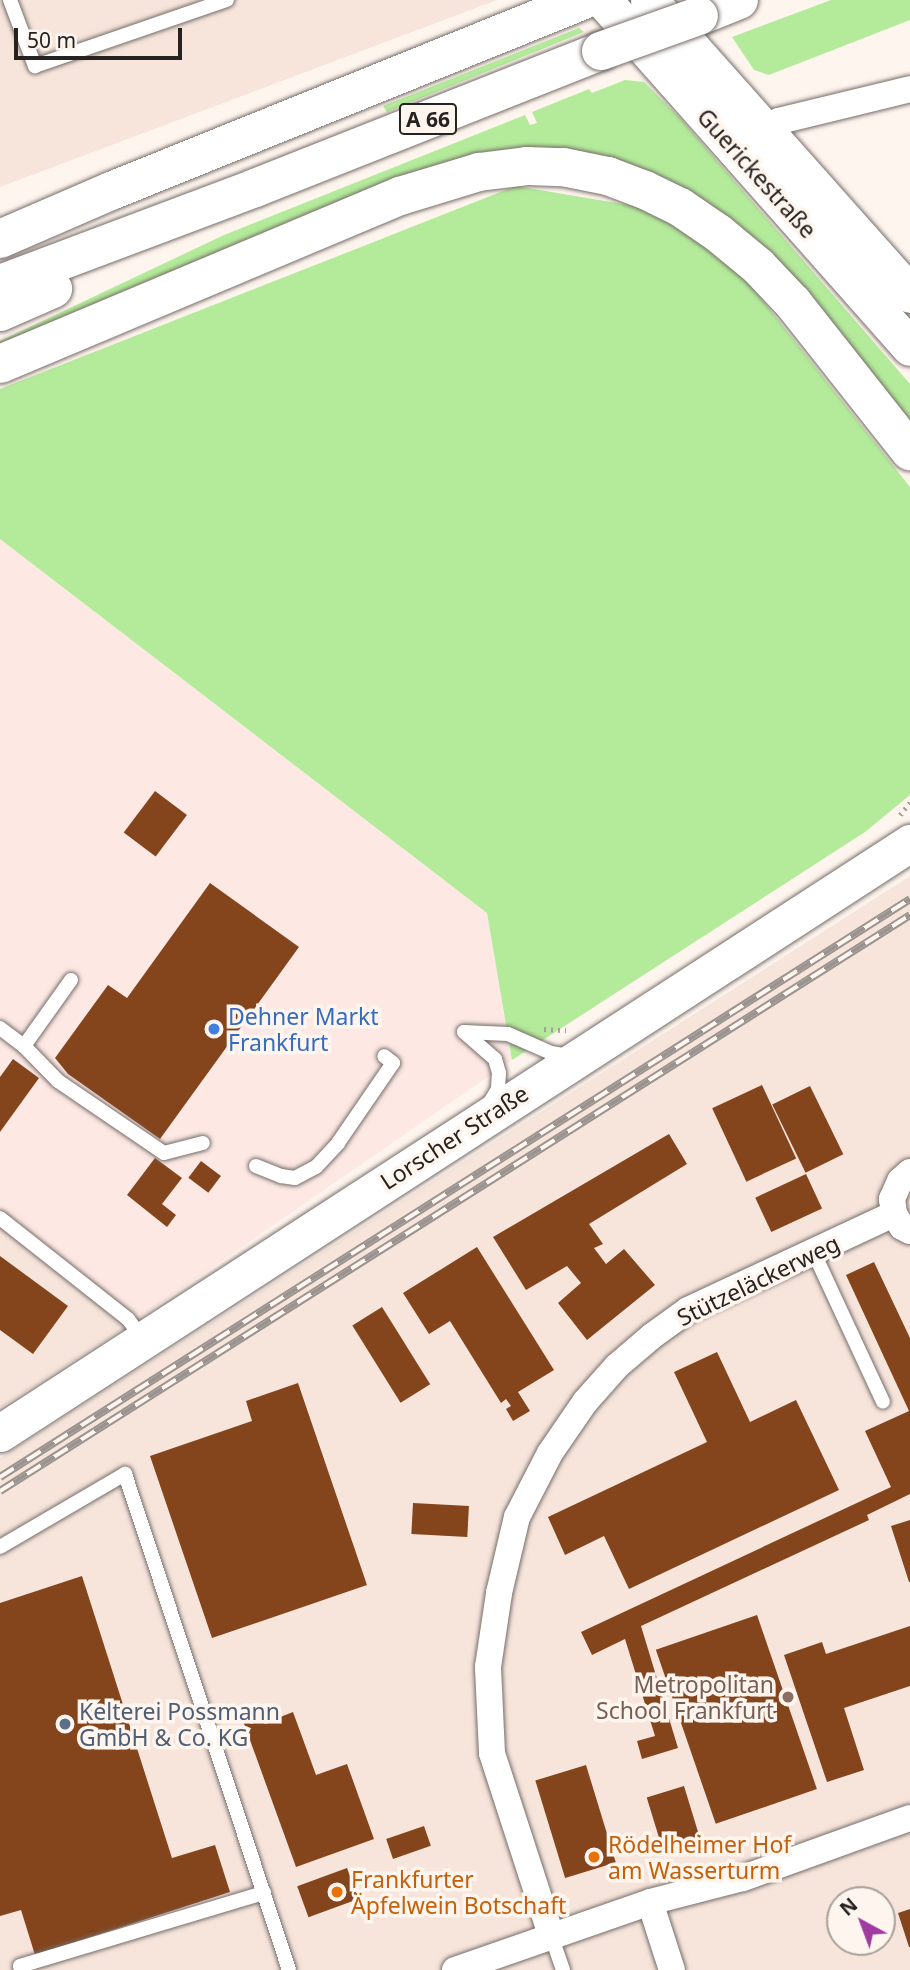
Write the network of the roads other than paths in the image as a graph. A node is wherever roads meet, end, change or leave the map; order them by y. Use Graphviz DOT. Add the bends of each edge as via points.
graph roads {
  1 [pos="10,0"];
  2 [pos="227,0"];
  3 [pos="603,0"];
  4 [pos="649,0"];
  5 [pos="739,0"];
  6 [pos="573,4"];
  7 [pos="910,89"];
  8 [pos="762,130"];
  9 [pos="255,188"];
  10 [pos="111,191"];
  11 [pos="0,220"];
  12 [pos="0,239"];
  13 [pos="0,284"];
  14 [pos="910,294"];
  15 [pos="0,312"];
  16 [pos="910,347"];
  17 [pos="0,364"];
  18 [pos="910,451"];
  19 [pos="910,843"];
  20 [pos="71,980"];
  21 [pos="0,1028"];
  22 [pos="24,1046"];
  23 [pos="384,1056"];
  24 [pos="577,1057"];
  25 [pos="477,1122"];
  26 [pos="203,1143"];
  27 [pos="256,1166"];
  28 [pos="910,1172"];
  29 [pos="0,1218"];
  30 [pos="902,1222"];
  31 [pos="813,1251"];
  32 [pos="142,1338"];
  33 [pos="883,1402"];
  34 [pos="0,1433"];
  35 [pos="0,1547"];
  36 [pos="910,1818"];
  37 [pos="264,1894"];
  38 [pos="650,1902"];
  39 [pos="552,1938"];
  40 [pos="21,1970"];
  41 [pos="289,1970"];
  42 [pos="455,1970"];
  43 [pos="563,1970"];
  44 [pos="672,1970"];
  1 -- 2 [label="lane" via="35,66"];
  3 -- 16 [label="main road, Guerickestraße"];
  4 -- 8 [label="main road, Guerickestraße"];
  5 -- 9 [label="highway, A 66, bridge"];
  6 -- 10 [label="highway, A 66"];
  7 -- 8 [label="street, Guerickestraße" via="779,121"];
  8 -- 14 [label="main road, Guerickestraße"];
  9 -- 13 [label="highway, A 66"];
  9 -- 15 [label="highway" via="152,243"];
  10 -- 11 [label="highway"];
  10 -- 12 [label="highway, A 66"];
  17 -- 18 [label="highway" via="400,196 479,172 563,167 645,190 718,233 793,303"];
  19 -- 24 [label="main road, Lorscher Straße"];
  20 -- 22 [label="lane"];
  21 -- 22 [label="lane"];
  22 -- 26 [label="lane" via="58,1081 164,1153"];
  23 -- 27 [label="lane" via="393,1063 316,1167 295,1178"];
  24 -- 25 [label="main road, Lorscher Straße"];
  24 -- 25 [label="lane" via="551,1053 508,1034 464,1032 495,1059 499,1073 498,1089"];
  25 -- 32 [label="main road, Lorscher Straße"];
  28 -- 30 [label="street, Stützeläckerweg" via="892,1199"];
  29 -- 32 [label="lane" via="128,1320"];
  30 -- 31 [label="street, Stützeläckerweg"];
  31 -- 33 [label="lane"];
  31 -- 39 [label="street, Stützeläckerweg" via="688,1310 617,1366 550,1453 517,1517 488,1667 492,1753"];
  32 -- 34 [label="main road, Lorscher Straße"];
  35 -- 37 [label="lane" via="125,1474"];
  36 -- 38 [label="street" via="743,1878"];
  37 -- 40 [label="lane" via="20,1966"];
  37 -- 41 [label="lane"];
  38 -- 39 [label="street"];
  38 -- 44 [label="street"];
  39 -- 42 [label="street"];
  39 -- 43 [label="lane"];
}
